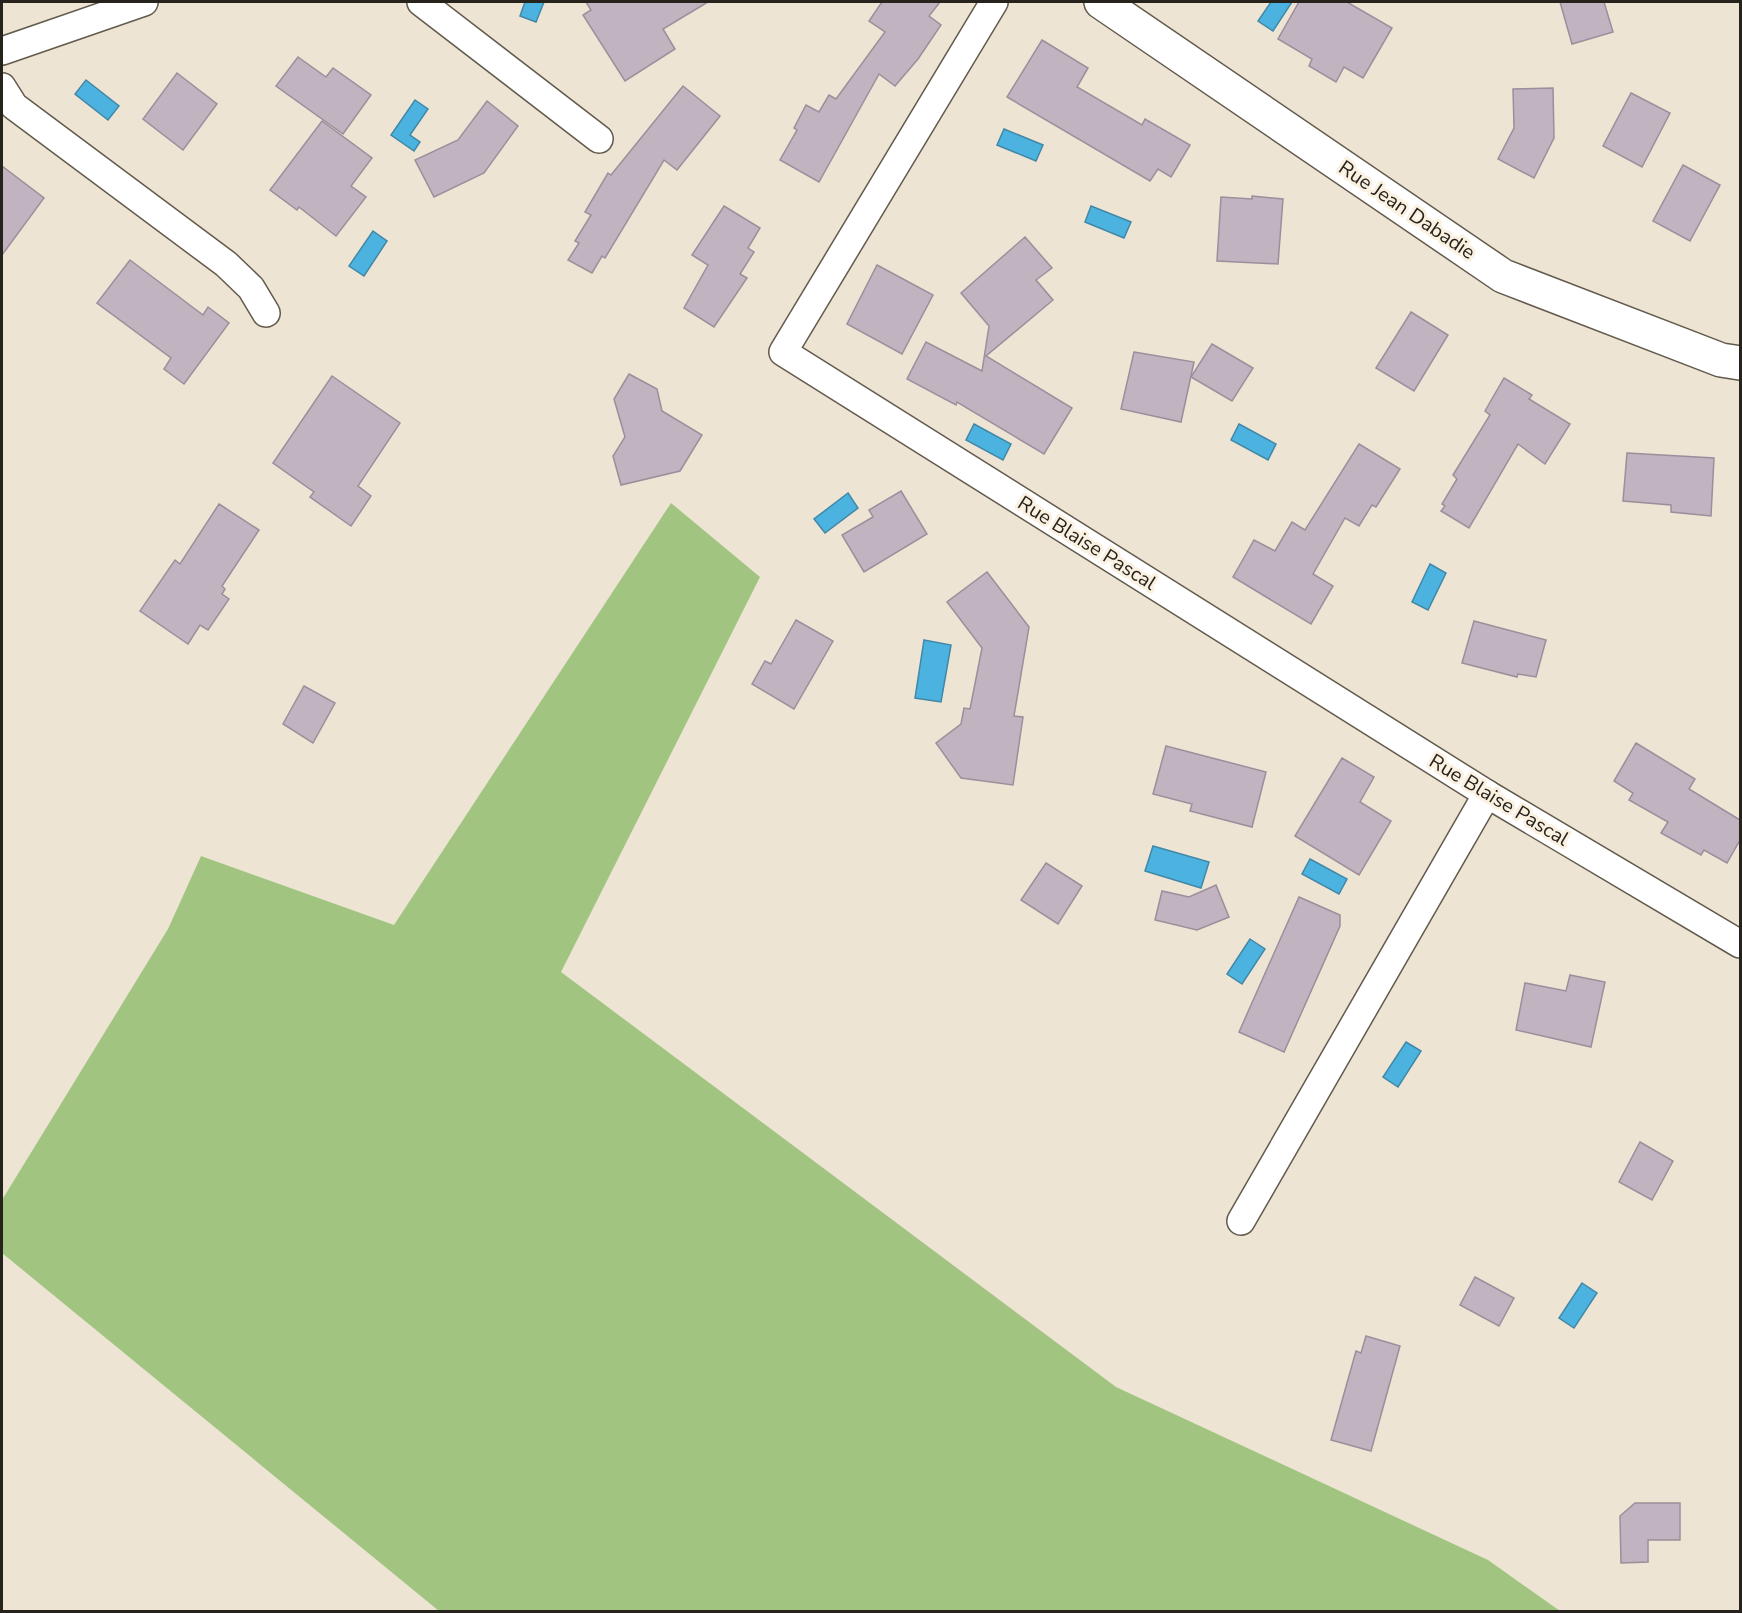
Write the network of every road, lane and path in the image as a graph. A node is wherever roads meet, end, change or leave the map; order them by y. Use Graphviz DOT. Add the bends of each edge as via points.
graph roads {
  1 [pos="144,2"];
  2 [pos="421,2"];
  3 [pos="994,2"];
  4 [pos="1101,2"];
  5 [pos="2,51"];
  6 [pos="2,87"];
  7 [pos="599,139"];
  8 [pos="266,313"];
  9 [pos="1740,363"];
  10 [pos="1487,794"];
  11 [pos="1740,944"];
  12 [pos="1241,1221"];
  1 -- 5 [label="street"];
  2 -- 7 [label="street"];
  3 -- 10 [label="street, Rue Blaise Pascal" via="783,352"];
  4 -- 9 [label="street, Rue Jean Dabadie" via="1503,276 1721,360"];
  6 -- 8 [label="street" via="14,106 226,264 252,288"];
  10 -- 11 [label="street, Rue Blaise Pascal"];
  10 -- 12 [label="street"];
}
